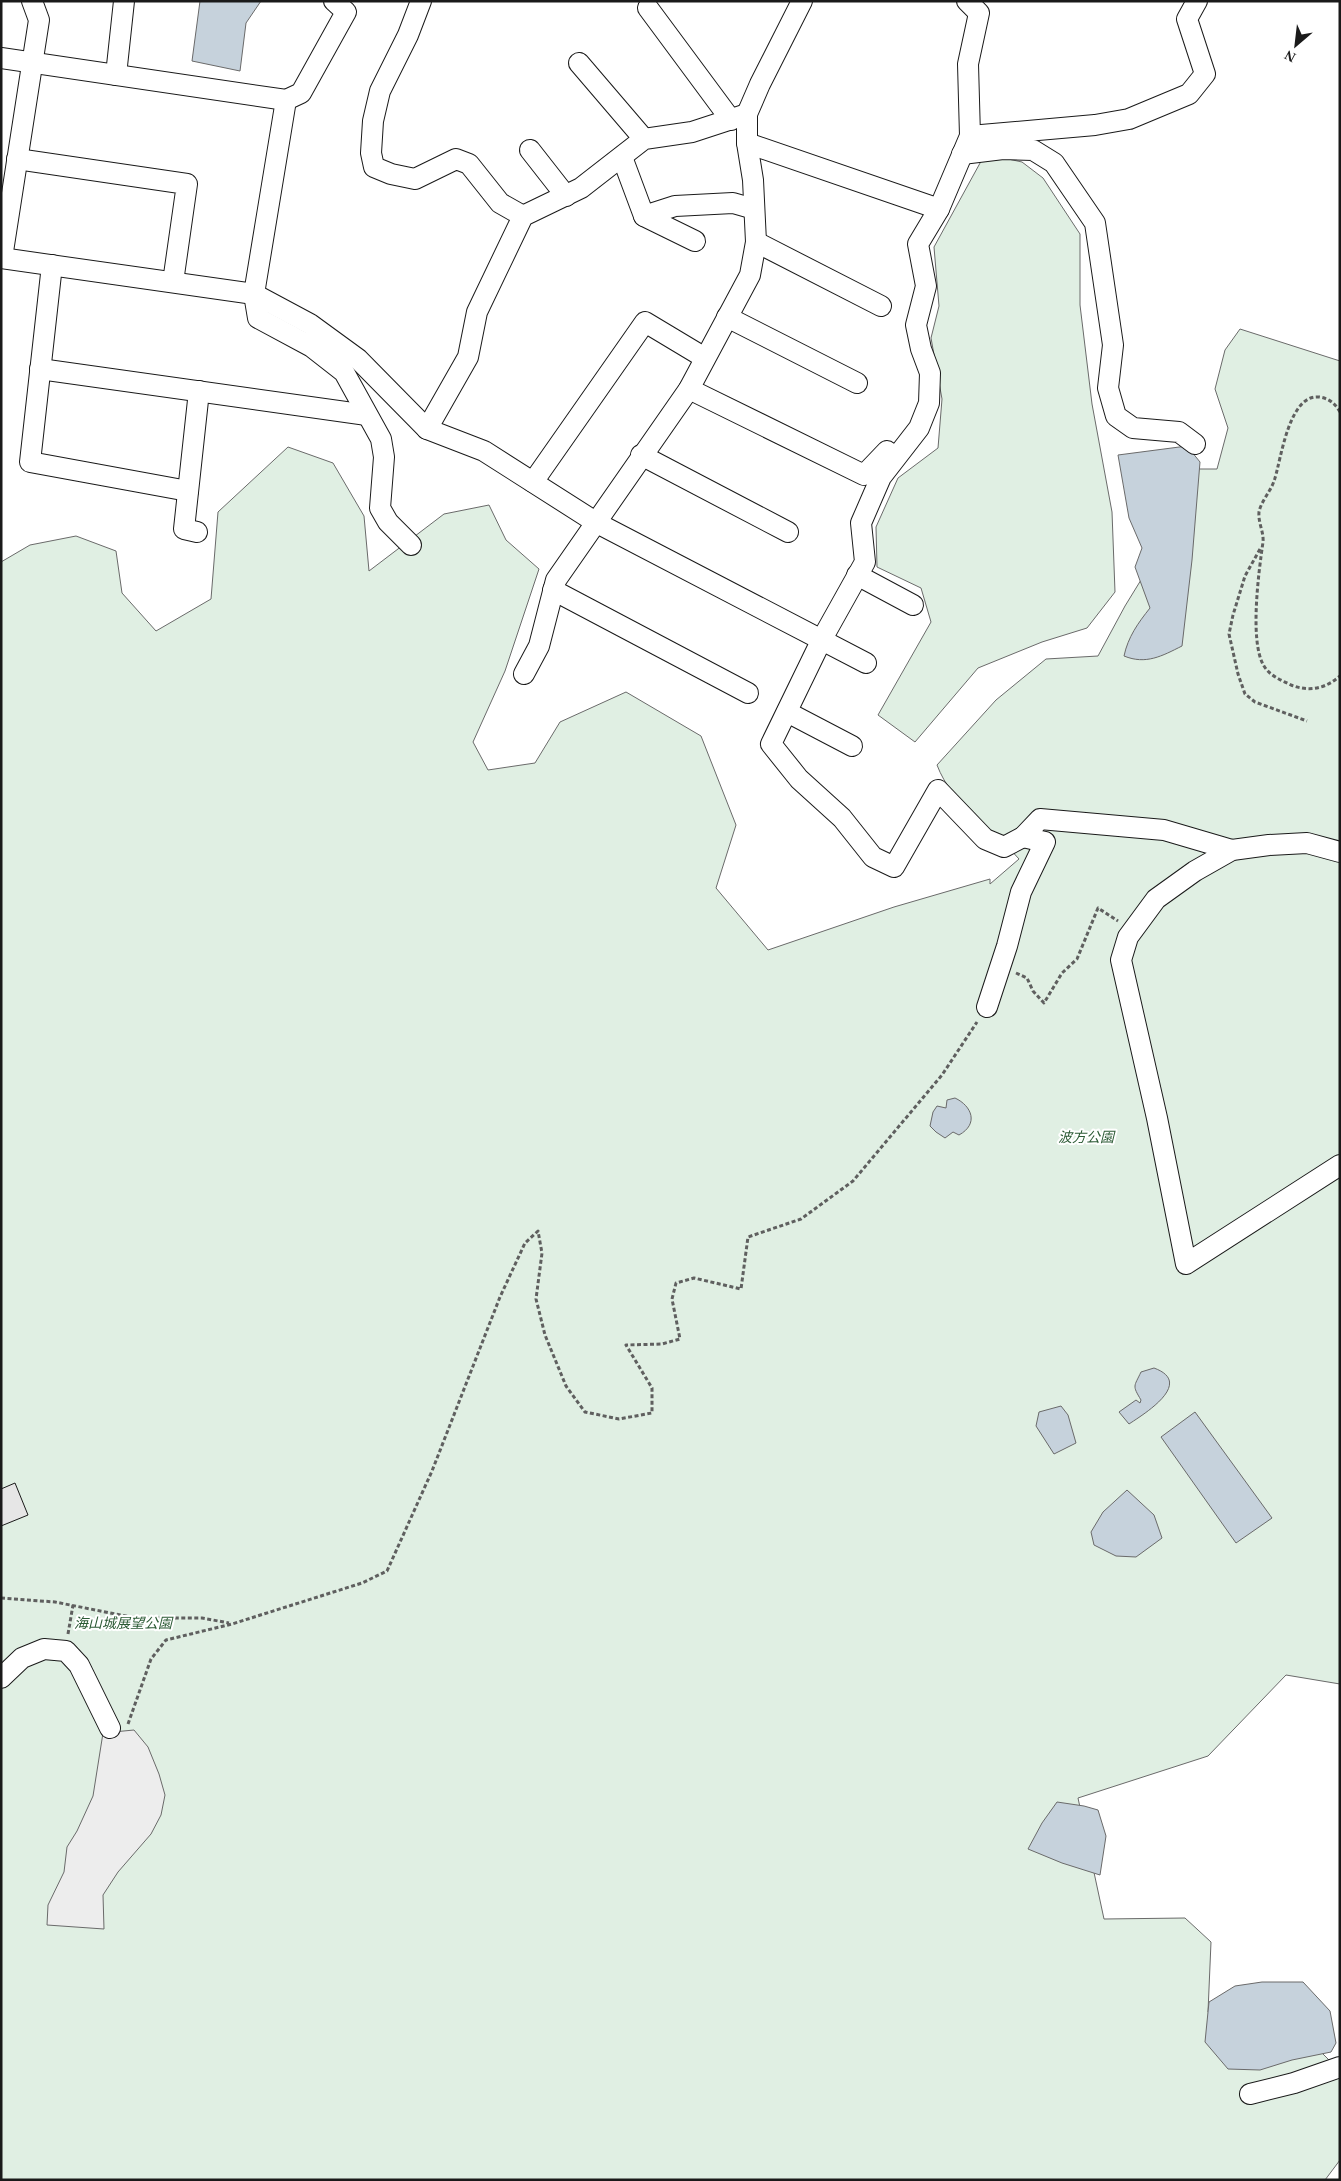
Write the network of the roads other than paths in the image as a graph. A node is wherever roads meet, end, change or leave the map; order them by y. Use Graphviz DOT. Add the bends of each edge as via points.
graph roads {
  1 [pos="32,1"];
  2 [pos="124,1"];
  3 [pos="334,1"];
  4 [pos="420,1"];
  5 [pos="802,1"];
  6 [pos="967,1"];
  7 [pos="1197,1"];
  8 [pos="648,8"];
  9 [pos="1,58"];
  10 [pos="33,63"];
  11 [pos="579,63"];
  12 [pos="116,75"];
  13 [pos="286,100"];
  14 [pos="739,117"];
  15 [pos="644,139"];
  16 [pos="747,143"];
  17 [pos="966,145"];
  18 [pos="530,150"];
  19 [pos="622,157"];
  20 [pos="17,160"];
  21 [pos="566,196"];
  22 [pos="754,209"];
  23 [pos="939,209"];
  24 [pos="522,216"];
  25 [pos="644,216"];
  26 [pos="695,241"];
  27 [pos="756,242"];
  28 [pos="2,258"];
  29 [pos="52,265"];
  30 [pos="173,282"];
  31 [pos="254,294"];
  32 [pos="882,306"];
  33 [pos="727,317"];
  34 [pos="706,358"];
  35 [pos="40,369"];
  36 [pos="857,383"];
  37 [pos="689,389"];
  38 [pos="199,391"];
  39 [pos="367,415"];
  40 [pos="427,429"];
  41 [pos="1195,444"];
  42 [pos="901,452"];
  43 [pos="641,455"];
  44 [pos="533,482"];
  45 [pos="188,492"];
  46 [pos="597,523"];
  47 [pos="196,532"];
  48 [pos="788,532"];
  49 [pos="411,545"];
  50 [pos="858,575"];
  51 [pos="553,590"];
  52 [pos="913,605"];
  53 [pos="822,639"];
  54 [pos="866,662"];
  55 [pos="524,674"];
  56 [pos="748,693"];
  57 [pos="787,712"];
  58 [pos="852,746"];
  59 [pos="1023,837"];
  60 [pos="1232,850"];
  61 [pos="1340,852"];
  62 [pos="987,1007"];
  63 [pos="1340,1165"];
  64 [pos="1,1678"];
  65 [pos="110,1728"];
  66 [pos="1340,2067"];
  67 [pos="1250,2094"];
  1 -- 10 [label="street" via="39,20"];
  2 -- 12 [label="street"];
  3 -- 13 [label="street" via="346,12 301,93"];
  4 -- 24 [label="street" via="408,35 380,91 371,145 374,167 415,179 456,159 469,164 500,203"];
  5 -- 14 [label="street" via="760,84"];
  6 -- 17 [label="street" via="979,13 968,64"];
  7 -- 17 [label="street" via="1187,19 1205,74 1189,94 1128,119"];
  8 -- 14 [label="street"];
  9 -- 10 [label="street"];
  10 -- 12 [label="street"];
  10 -- 20 [label="street"];
  11 -- 15 [label="street"];
  12 -- 13 [label="street"];
  13 -- 31 [label="street"];
  14 -- 15 [label="street" via="692,132"];
  14 -- 16 [label="street"];
  15 -- 19 [label="street"];
  16 -- 22 [label="street"];
  16 -- 23 [label="street"];
  17 -- 23 [label="street"];
  17 -- 41 [label="street" via="1033,150 1054,162 1095,223 1113,345 1108,388 1116,416 1133,428 1179,432"];
  18 -- 21 [label="street"];
  19 -- 21 [label="street"];
  19 -- 25 [label="street"];
  20 -- 28 [label="street"];
  20 -- 30 [label="street" via="187,184"];
  21 -- 24 [label="street"];
  22 -- 25 [label="street" via="733,203 675,206"];
  22 -- 27 [label="street"];
  23 -- 42 [label="street" via="918,244 926,286 916,325 930,373 929,403 919,428"];
  24 -- 40 [label="street" via="477,312 468,357"];
  25 -- 26 [label="street"];
  27 -- 32 [label="street"];
  27 -- 33 [label="street" via="750,275"];
  28 -- 29 [label="street"];
  29 -- 30 [label="street"];
  29 -- 35 [label="street"];
  30 -- 31 [label="street"];
  31 -- 39 [label="street" via="258,318 312,347 344,372"];
  31 -- 40 [label="street" via="310,324 358,359"];
  33 -- 34 [label="street"];
  33 -- 36 [label="street"];
  34 -- 37 [label="street"];
  34 -- 44 [label="street" via="645,322"];
  35 -- 38 [label="street"];
  35 -- 45 [label="street" via="30,462"];
  37 -- 42 [label="street" via="864,475 889,449"];
  37 -- 43 [label="street"];
  38 -- 39 [label="street"];
  38 -- 45 [label="street"];
  39 -- 49 [label="street" via="381,439 384,457 380,508 388,522"];
  40 -- 44 [label="street" via="484,451"];
  42 -- 50 [label="street" via="881,477 861,523 865,562"];
  43 -- 46 [label="street"];
  43 -- 48 [label="street"];
  44 -- 46 [label="street"];
  45 -- 47 [label="street" via="184,529"];
  46 -- 51 [label="street" via="556,580"];
  46 -- 53 [label="street"];
  50 -- 52 [label="street"];
  50 -- 53 [label="street"];
  51 -- 55 [label="street" via="539,646"];
  51 -- 56 [label="street"];
  53 -- 54 [label="street"];
  53 -- 57 [label="street"];
  57 -- 58 [label="street"];
  57 -- 59 [label="street" via="771,744 800,779 842,818 873,857 894,868 938,790 985,839 1004,847"];
  59 -- 60 [label="street" via="1040,819 1164,830"];
  59 -- 62 [label="street" via="1045,842 1020,892"];
  60 -- 61 [label="street" via="1269,844 1307,843"];
  60 -- 63 [label="street" via="1156,899 1128,937 1121,960 1186,1264"];
  64 -- 65 [label="street" via="22,1658 44,1649 66,1652 79,1665"];
  66 -- 67 [label="street"];
}
